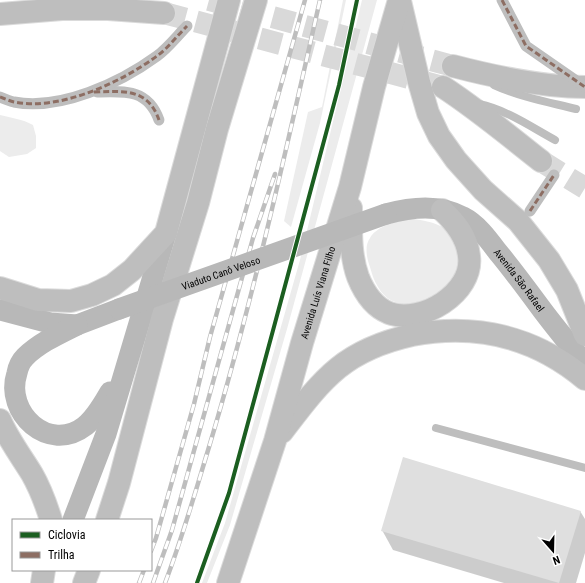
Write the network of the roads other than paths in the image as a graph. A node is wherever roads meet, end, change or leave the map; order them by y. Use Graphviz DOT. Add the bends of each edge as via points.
graph roads {
  1 [pos="229,0"];
  2 [pos="256,0"];
  3 [pos="400,0"];
  4 [pos="502,0"];
  5 [pos="164,13"];
  6 [pos="0,14"];
  7 [pos="187,26"];
  8 [pos="453,66"];
  9 [pos="480,73"];
  10 [pos="443,87"];
  11 [pos="585,87"];
  12 [pos="90,93"];
  13 [pos="0,97"];
  14 [pos="466,102"];
  15 [pos="576,109"];
  16 [pos="159,120"];
  17 [pos="556,140"];
  18 [pos="548,168"];
  19 [pos="350,187"];
  20 [pos="442,210"];
  21 [pos="530,210"];
  22 [pos="166,233"];
  23 [pos="0,288"];
  24 [pos="0,310"];
  25 [pos="76,325"];
  26 [pos="585,335"];
  27 [pos="126,364"];
  28 [pos="585,364"];
  29 [pos="585,379"];
  30 [pos="0,420"];
  31 [pos="436,428"];
  32 [pos="275,441"];
  33 [pos="585,468"];
  34 [pos="51,519"];
  35 [pos="72,519"];
  36 [pos="107,519"];
  37 [pos="44,571"];
  38 [pos="49,571"];
  39 [pos="90,571"];
  40 [pos="43,583"];
  41 [pos="84,583"];
  42 [pos="228,583"];
  1 -- 22 [label="main road"];
  2 -- 36 [label="main road" via="162,320"];
  3 -- 19 [label="main road, Avenida Luís Viana Filho" via="374,87"];
  3 -- 26 [label="main road" via="419,82 436,130 456,160 483,190 518,221 549,260 567,290"];
  4 -- 11 [label="street, bridge" via="526,46"];
  5 -- 6 [label="main road" via="62,9"];
  7 -- 12 [label="street" via="158,56"];
  8 -- 9 [label="main road"];
  9 -- 11 [label="main road" via="535,83"];
  9 -- 15 [label="lane" via="493,84 508,91"];
  10 -- 14 [label="main road"];
  12 -- 13 [label="street" via="45,104 14,102"];
  12 -- 16 [label="street" via="136,93 155,109"];
  14 -- 17 [label="lane" via="498,109"];
  14 -- 18 [label="main road"];
  18 -- 21 [label="street"];
  19 -- 20 [label="main road" via="352,251 358,277 364,290 380,308 396,315 423,313 440,305 455,292 466,276 470,258 466,242 458,226"];
  19 -- 32 [label="main road, Avenida Luís Viana Filho"];
  20 -- 25 [label="main road, Viaduto Canô Veloso, bridge" via="416,208 386,214"];
  20 -- 28 [label="main road, Avenida São Rafael" via="465,218 476,226"];
  22 -- 23 [label="main road" via="132,270 113,285 92,295 71,301 38,300"];
  22 -- 27 [label="main road"];
  24 -- 25 [label="main road, Viaduto Canô Veloso" via="50,323"];
  25 -- 27 [label="main road" via="37,347 24,358 18,368 14,381 17,406 33,426 46,433 62,435 84,426 96,416"];
  27 -- 35 [label="main road" via="106,434"];
  29 -- 32 [label="main road" via="552,355 529,344 502,336 456,330 404,337 380,344 338,368 319,386"];
  30 -- 34 [label="main road" via="43,497"];
  31 -- 33 [label="lane"];
  32 -- 42 [label="main road, Avenida Luís Viana Filho"];
  37 -- 40 [label="main road"];
  38 -- 40 [label="main road"];
  39 -- 41 [label="main road"];
}
